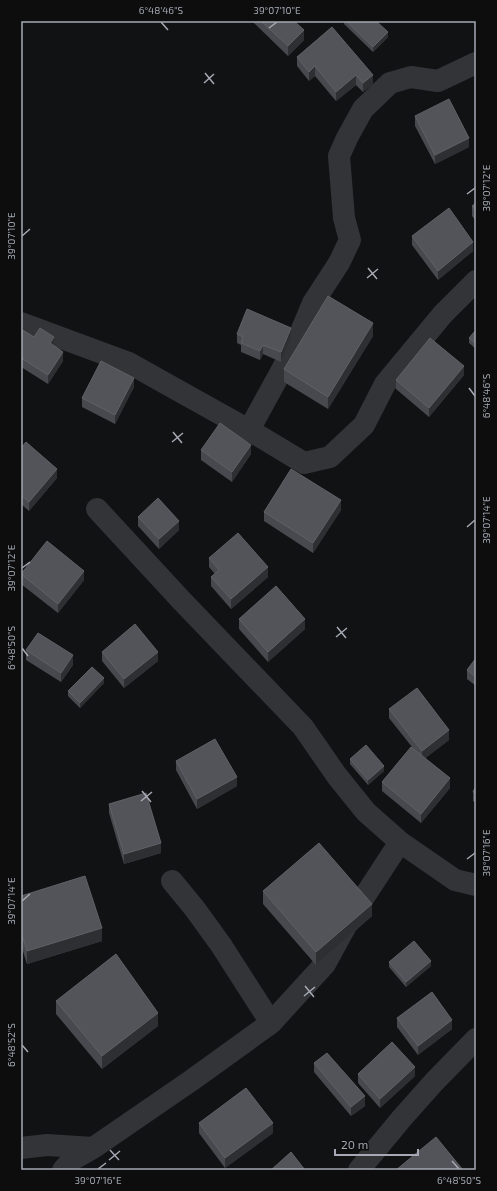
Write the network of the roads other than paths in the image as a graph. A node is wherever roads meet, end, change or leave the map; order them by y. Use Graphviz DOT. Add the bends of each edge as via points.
graph roads {
  1 [pos="476,63"];
  2 [pos="476,281"];
  3 [pos="21,323"];
  4 [pos="249,430"];
  5 [pos="97,510"];
  6 [pos="400,842"];
  7 [pos="172,881"];
  8 [pos="476,886"];
  9 [pos="271,1023"];
  10 [pos="476,1039"];
  11 [pos="21,1148"];
  12 [pos="93,1148"];
  13 [pos="63,1170"];
  14 [pos="359,1170"];
  1 -- 4 [label="street" via="438,81 411,77 390,83 363,109 339,156 344,218 350,240 339,263 313,303 295,346"];
  2 -- 4 [label="street" via="443,314 385,384 364,425 330,457 304,463"];
  3 -- 4 [label="street" via="129,363"];
  5 -- 6 [label="street" via="303,727 366,812"];
  6 -- 8 [label="street" via="455,880"];
  6 -- 9 [label="street" via="349,920 325,964"];
  7 -- 9 [label="street" via="221,945"];
  9 -- 12 [label="street"];
  10 -- 14 [label="street" via="434,1082"];
  11 -- 12 [label="street"];
  12 -- 13 [label="street" via="72,1160"];
}
